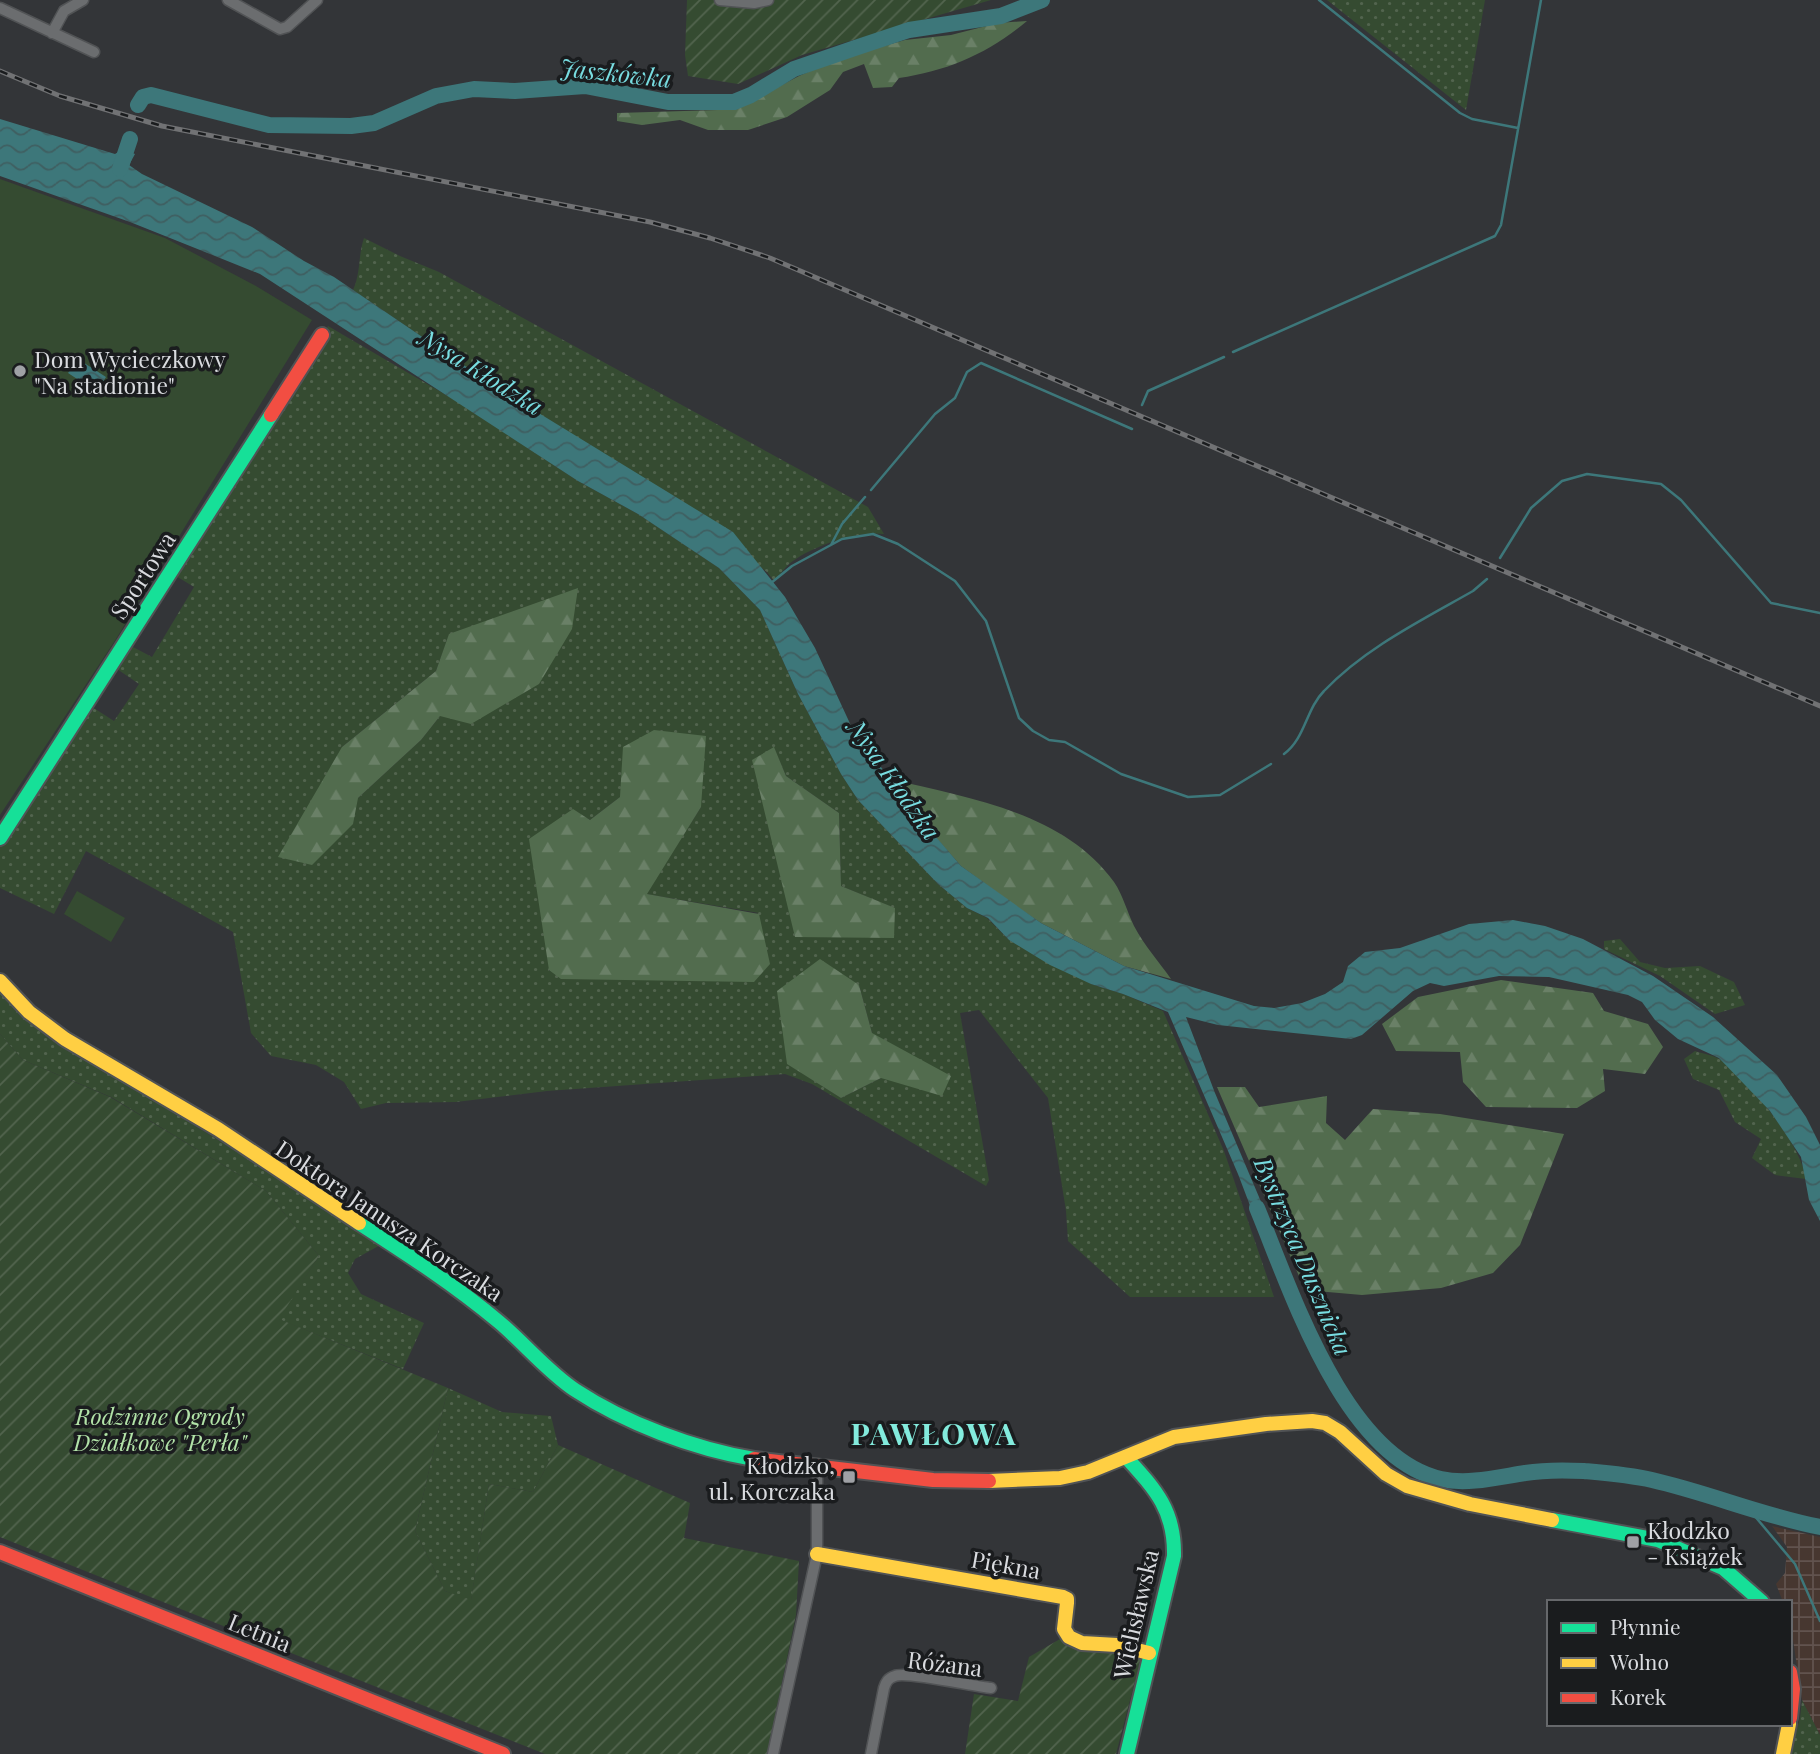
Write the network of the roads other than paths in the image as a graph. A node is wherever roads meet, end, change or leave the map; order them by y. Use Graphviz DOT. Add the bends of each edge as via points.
graph roads {
  1 [pos="83,0"];
  2 [pos="228,0"];
  3 [pos="317,0"];
  4 [pos="720,0"];
  5 [pos="768,0"];
  6 [pos="0,8"];
  7 [pos="52,33"];
  8 [pos="94,52"];
  9 [pos="322,335"];
  10 [pos="0,838"];
  11 [pos="0,981"];
  12 [pos="1126,1457"];
  13 [pos="817,1467"];
  14 [pos="0,1552"];
  15 [pos="817,1554"];
  16 [pos="1760,1600"];
  17 [pos="1149,1653"];
  18 [pos="991,1688"];
  19 [pos="1789,1726"];
  20 [pos="503,1754"];
  21 [pos="773,1754"];
  22 [pos="871,1754"];
  23 [pos="1127,1754"];
  24 [pos="1783,1754"];
  1 -- 7 [label="street" via="64,11"];
  2 -- 3 [label="street" via="280,29"];
  4 -- 5 [label="street"];
  6 -- 7 [label="street"];
  7 -- 8 [label="street"];
  9 -- 10 [label="street, Sportowa"];
  11 -- 13 [label="street, Doktora Janusza Korczaka" via="29,1012 65,1039 218,1129 436,1274 499,1322 573,1389 637,1424 705,1448"];
  12 -- 13 [label="street, Doktora Janusza Korczaka" via="1088,1472 1024,1481 933,1480"];
  12 -- 16 [label="street, Doktora Janusza Korczaka" via="1174,1437 1299,1420 1325,1423 1407,1486 1470,1504 1658,1540 1723,1568"];
  12 -- 17 [label="street, Wielisławska" via="1166,1505 1174,1522 1174,1556"];
  13 -- 15 [label="street"];
  14 -- 20 [label="street, Letnia"];
  15 -- 17 [label="street, Piękna" via="1063,1597 1068,1604 1066,1633 1091,1644"];
  15 -- 21 [label="street"];
  17 -- 23 [label="street, Wielisławska"];
  18 -- 22 [label="street, Różana" via="896,1675 884,1688"];
  19 -- 24 [label="street"];
}
